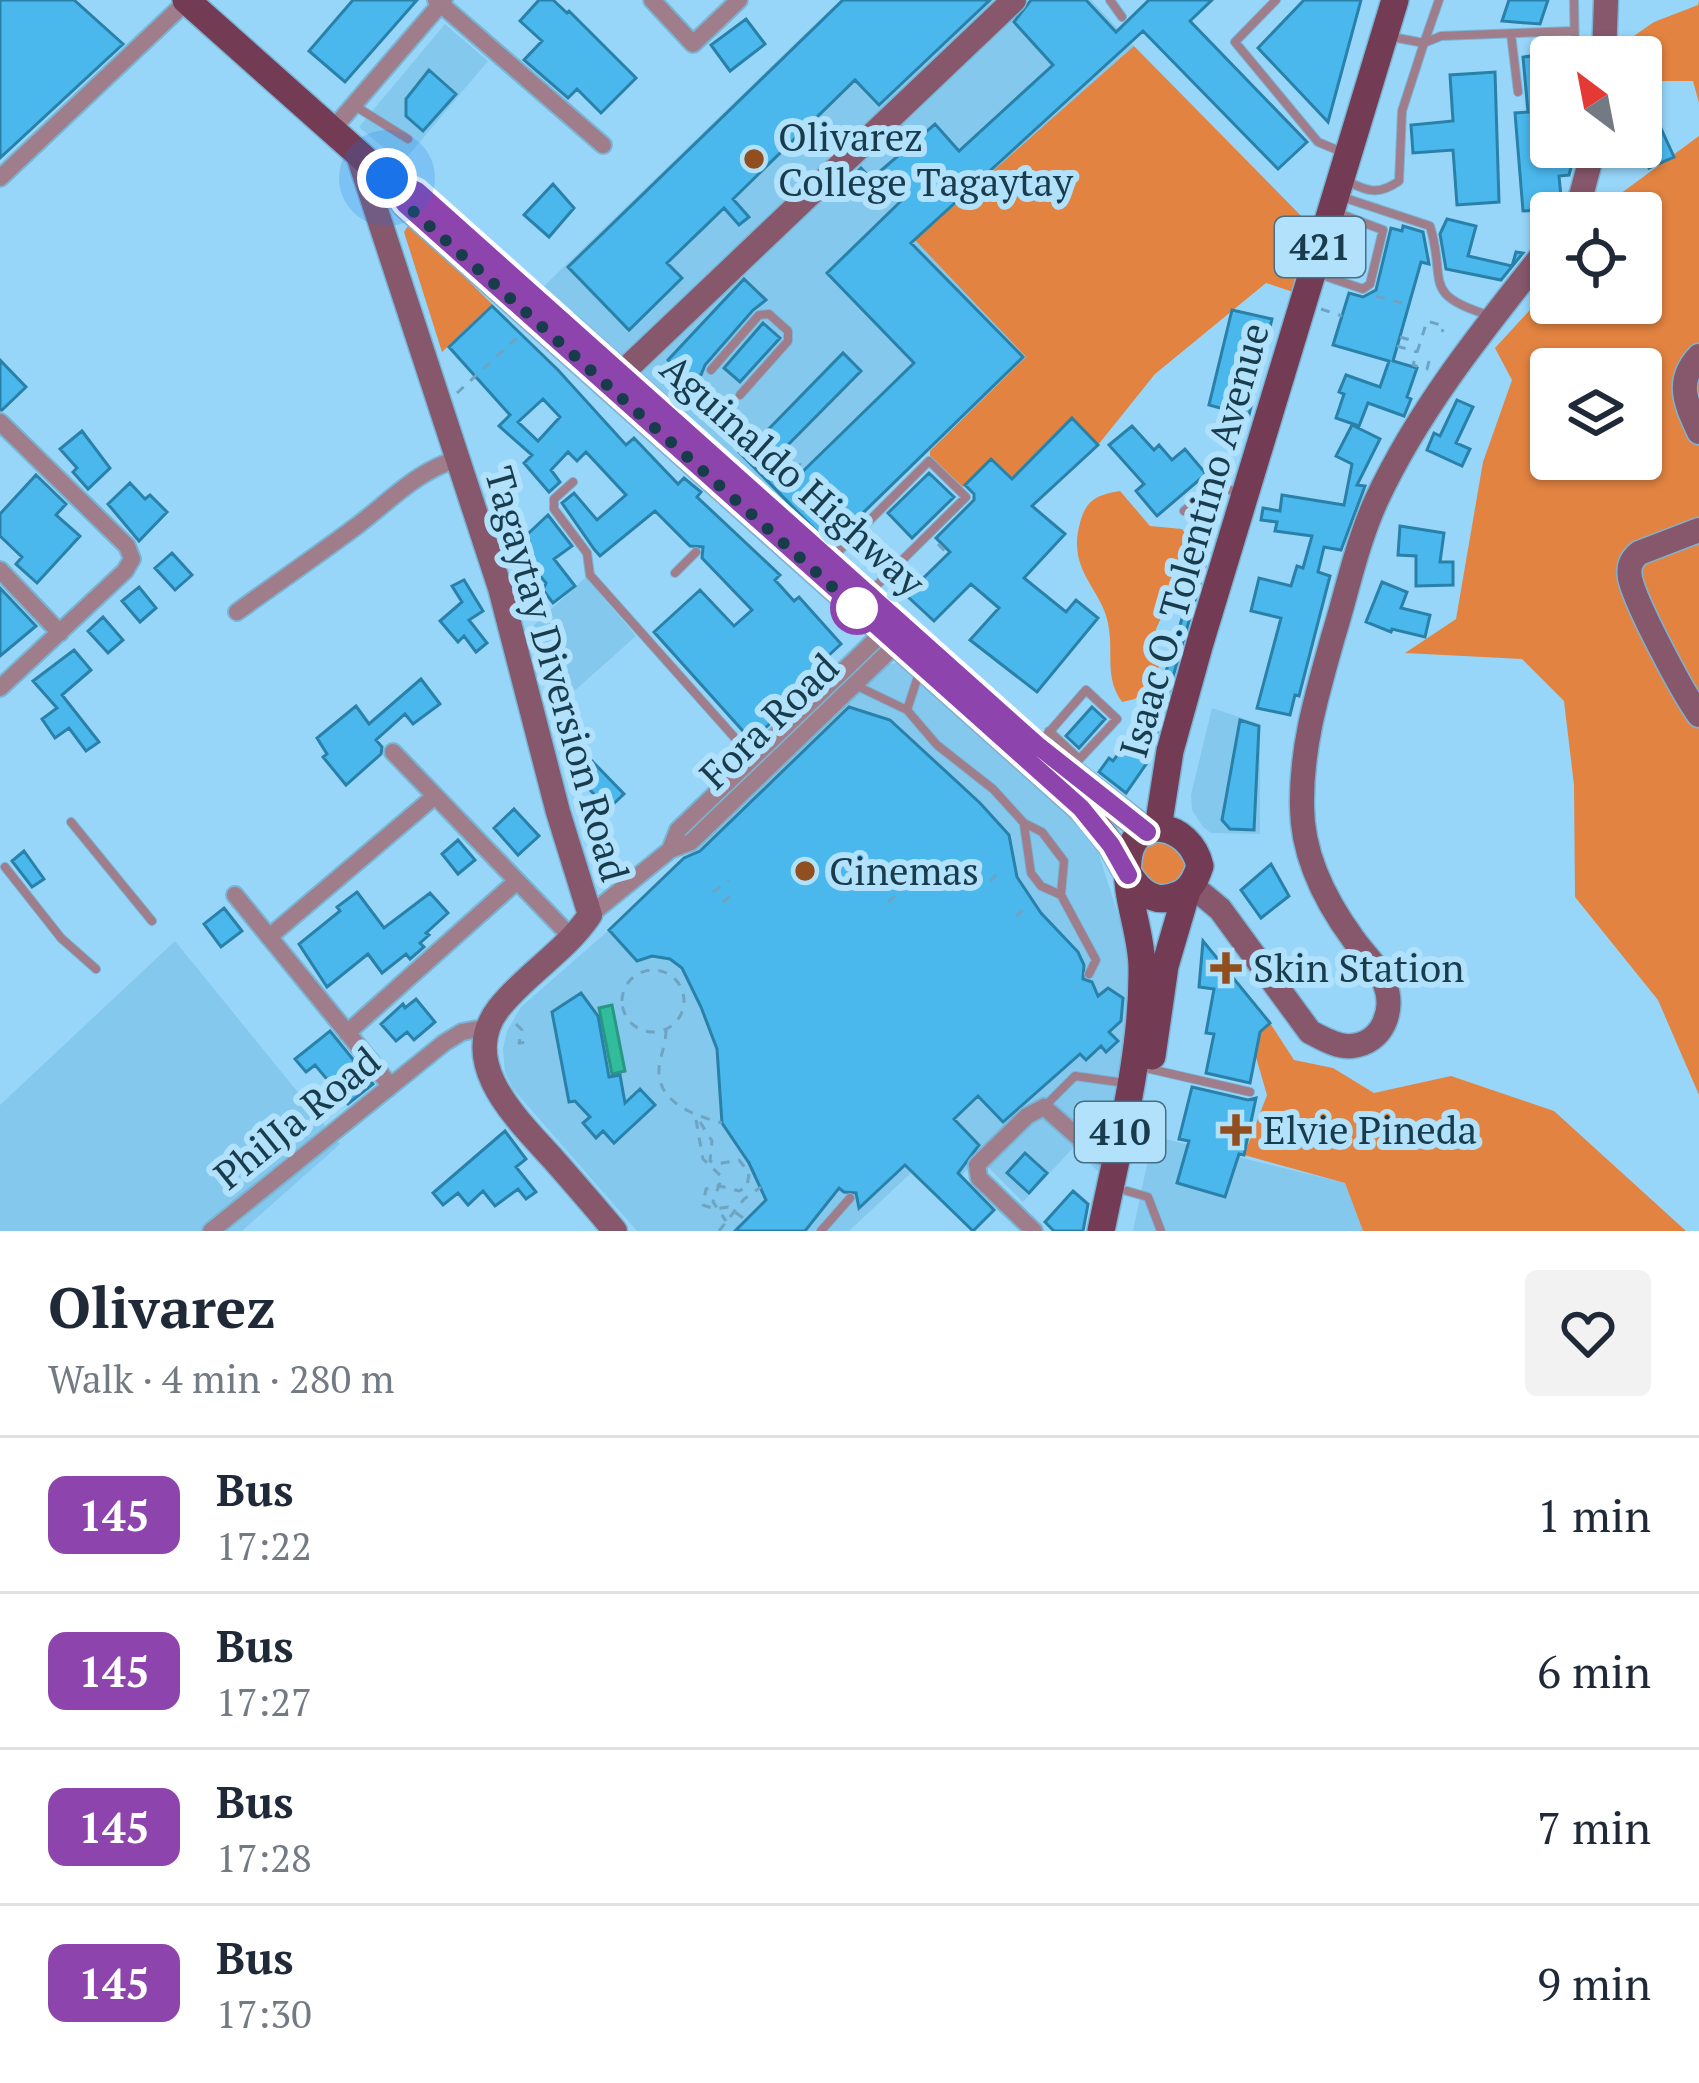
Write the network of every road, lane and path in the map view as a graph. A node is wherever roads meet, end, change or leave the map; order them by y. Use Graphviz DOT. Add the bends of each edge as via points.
graph roads {
  1 [pos="652,0"];
  2 [pos="739,0"];
  3 [pos="1014,0"];
  4 [pos="1110,0"];
  5 [pos="1276,0"];
  6 [pos="1396,0"];
  7 [pos="1439,0"];
  8 [pos="1574,0"];
  9 [pos="1606,0"];
  10 [pos="186,1"];
  11 [pos="440,1"];
  12 [pos="1122,17"];
  13 [pos="1574,32"];
  14 [pos="1384,34"];
  15 [pos="1511,34"];
  16 [pos="1574,36"];
  17 [pos="1605,36"];
  18 [pos="1424,43"];
  19 [pos="1518,92"];
  20 [pos="353,105"];
  21 [pos="332,130"];
  22 [pos="408,139"];
  23 [pos="603,145"];
  24 [pos="357,152"];
  25 [pos="0,178"];
  26 [pos="387,178"];
  27 [pos="1338,184"];
  28 [pos="1530,271"];
  29 [pos="1312,272"];
  30 [pos="1370,294"];
  31 [pos="1409,305"];
  32 [pos="1494,317"];
  33 [pos="534,321"];
  34 [pos="1442,332"];
  35 [pos="1400,337"];
  36 [pos="1414,341"];
  37 [pos="1397,346"];
  38 [pos="1417,352"];
  39 [pos="1699,356"];
  40 [pos="1430,361"];
  41 [pos="711,370"];
  42 [pos="621,374"];
  43 [pos="740,394"];
  44 [pos="440,404"];
  45 [pos="0,422"];
  46 [pos="1699,432"];
  47 [pos="788,452"];
  48 [pos="458,459"];
  49 [pos="573,482"];
  50 [pos="1245,495"];
  51 [pos="744,505"];
  52 [pos="1184,511"];
  53 [pos="1699,530"];
  54 [pos="932,538"];
  55 [pos="696,552"];
  56 [pos="947,553"];
  57 [pos="830,560"];
  58 [pos="0,570"];
  59 [pos="675,573"];
  60 [pos="868,594"];
  61 [pos="237,612"];
  62 [pos="60,633"];
  63 [pos="887,640"];
  64 [pos="922,666"];
  65 [pos="853,685"];
  66 [pos="0,688"];
  67 [pos="907,710"];
  68 [pos="1699,715"];
  69 [pos="1043,738"];
  70 [pos="393,752"];
  71 [pos="752,757"];
  72 [pos="1073,765"];
  73 [pos="436,796"];
  74 [pos="71,822"];
  75 [pos="1024,824"];
  76 [pos="1152,830"];
  77 [pos="670,850"];
  78 [pos="5,867"];
  79 [pos="1003,868"];
  80 [pos="1128,875"];
  81 [pos="729,880"];
  82 [pos="990,880"];
  83 [pos="517,881"];
  84 [pos="1189,888"];
  85 [pos="903,889"];
  86 [pos="737,890"];
  87 [pos="713,892"];
  88 [pos="235,895"];
  89 [pos="1060,895"];
  90 [pos="723,902"];
  91 [pos="888,902"];
  92 [pos="1028,906"];
  93 [pos="590,915"];
  94 [pos="1016,916"];
  95 [pos="152,921"];
  96 [pos="269,937"];
  97 [pos="574,940"];
  98 [pos="96,969"];
  99 [pos="1089,974"];
  100 [pos="686,976"];
  101 [pos="678,981"];
  102 [pos="516,1024"];
  103 [pos="488,1027"];
  104 [pos="666,1030"];
  105 [pos="347,1033"];
  106 [pos="530,1042"];
  107 [pos="1140,1076"];
  108 [pos="390,1085"];
  109 [pos="1250,1092"];
  110 [pos="1044,1108"];
  111 [pos="698,1119"];
  112 [pos="722,1123"];
  113 [pos="1114,1163"];
  114 [pos="761,1187"];
  115 [pos="1127,1190"];
  116 [pos="850,1198"];
  117 [pos="746,1220"];
  118 [pos="726,1221"];
  119 [pos="211,1231"];
  120 [pos="615,1231"];
  121 [pos="719,1231"];
  122 [pos="821,1231"];
  123 [pos="1034,1231"];
  124 [pos="1101,1231"];
  125 [pos="1120,1231"];
  126 [pos="1161,1231"];
  1 -- 2 [label="street" via="692,44"];
  3 -- 42 [label="street"];
  4 -- 12 [label="lane"];
  5 -- 27 [label="lane" via="1235,42 1318,142"];
  6 -- 14 [label="main road, Isaac O. Tolentino Avenue / 421"];
  7 -- 18 [label="lane"];
  8 -- 13 [label="lane"];
  9 -- 17 [label="street"];
  10 -- 21 [label="main road, Aguinaldo Highway / 410"];
  10 -- 25 [label="street"];
  11 -- 20 [label="street"];
  11 -- 23 [label="street"];
  13 -- 15 [label="lane"];
  13 -- 16 [label="lane"];
  14 -- 18 [label="lane"];
  14 -- 27 [label="main road, Isaac O. Tolentino Avenue / 421"];
  15 -- 18 [label="lane"];
  15 -- 19 [label="lane"];
  18 -- 27 [label="lane" via="1402,111 1399,181 1370,192"];
  20 -- 21 [label="street"];
  20 -- 22 [label="lane"];
  21 -- 24 [label="main road, Aguinaldo Highway / 410"];
  24 -- 26 [label="main road, Aguinaldo Highway / 410"];
  24 -- 44 [label="street, Tagaytay Diversion Road"];
  26 -- 33 [label="main road, Aguinaldo Highway / 410" via="405,204"];
  26 -- 42 [label="main road, Aguinaldo Highway / 410" via="417,191"];
  27 -- 29 [label="main road, Isaac O. Tolentino Avenue / 421"];
  27 -- 29 [label="lane" via="1383,230 1378,261 1363,289"];
  27 -- 32 [label="lane" via="1430,226 1442,292 1455,305"];
  28 -- 32 [label="street"];
  29 -- 50 [label="main road, Isaac O. Tolentino Avenue / 421"];
  30 -- 31 [label="path"];
  32 -- 84 [label="street" via="1419,421 1376,502 1304,744 1305,836 1330,905 1385,982 1388,1018 1381,1029 1351,1046 1310,1032 1220,909"];
  33 -- 44 [label="path"];
  33 -- 51 [label="main road, Aguinaldo Highway / 410"];
  34 -- 38 [label="path" via="1444,326 1427,321"];
  35 -- 36 [label="path"];
  37 -- 38 [label="path"];
  38 -- 40 [label="path" via="1414,364 1427,369"];
  39 -- 46 [label="street" via="1684,382"];
  41 -- 43 [label="lane" via="759,315 769,314 788,341"];
  42 -- 51 [label="main road, Aguinaldo Highway / 410"];
  44 -- 48 [label="street, Tagaytay Diversion Road"];
  45 -- 62 [label="street" via="127,546 132,560"];
  47 -- 51 [label="path" via="800,464 783,481 775,472"];
  48 -- 61 [label="street" via="410,480"];
  48 -- 93 [label="street, Tagaytay Diversion Road"];
  49 -- 71 [label="lane" via="554,508 587,553 590,574"];
  50 -- 52 [label="lane" via="1214,484"];
  50 -- 76 [label="main road, Isaac O. Tolentino Avenue / 421"];
  51 -- 57 [label="main road, Aguinaldo Highway / 410"];
  51 -- 63 [label="main road, Aguinaldo Highway / 410"];
  53 -- 68 [label="street" via="1639,553 1629,570"];
  54 -- 56 [label="path"];
  55 -- 59 [label="lane"];
  57 -- 60 [label="main road, Aguinaldo Highway / 410"];
  57 -- 60 [label="lane" via="929,460 966,497"];
  58 -- 62 [label="street"];
  60 -- 63 [label="main road, Aguinaldo Highway / 410"];
  62 -- 66 [label="street"];
  63 -- 64 [label="main road, Aguinaldo Highway / 410"];
  63 -- 65 [label="street, Fora Road"];
  63 -- 69 [label="main road, Aguinaldo Highway / 410"];
  63 -- 71 [label="street, Fora Road"];
  64 -- 67 [label="lane"];
  64 -- 80 [label="main road, Aguinaldo Highway / 410" via="1081,808"];
  65 -- 67 [label="lane"];
  65 -- 77 [label="street, Fora Road" via="691,842"];
  67 -- 75 [label="lane"];
  69 -- 72 [label="main road, Aguinaldo Highway / 410"];
  69 -- 72 [label="lane" via="1086,690 1117,719"];
  70 -- 73 [label="street"];
  71 -- 77 [label="street, Fora Road" via="678,830"];
  72 -- 76 [label="main road, Aguinaldo Highway / 410"];
  73 -- 83 [label="street"];
  73 -- 96 [label="street"];
  74 -- 95 [label="lane"];
  75 -- 89 [label="lane" via="1031,873"];
  75 -- 89 [label="lane" via="1042,832 1064,861"];
  76 -- 80 [label="main road" via="1131,848"];
  76 -- 84 [label="main road, 410" via="1180,832 1193,845 1200,866"];
  77 -- 93 [label="street, Fora Road"];
  78 -- 98 [label="lane"];
  79 -- 82 [label="path"];
  80 -- 84 [label="main road" via="1156,898"];
  80 -- 107 [label="main road, 410" via="1142,968"];
  81 -- 87 [label="path"];
  83 -- 97 [label="street"];
  83 -- 105 [label="street"];
  84 -- 107 [label="main road, 410"];
  85 -- 91 [label="path"];
  86 -- 90 [label="path"];
  88 -- 96 [label="street"];
  89 -- 99 [label="lane" via="1096,960"];
  92 -- 94 [label="path"];
  93 -- 97 [label="street, Tagaytay Diversion Road"];
  96 -- 105 [label="street"];
  97 -- 103 [label="street, Tagaytay Diversion Road" via="514,992"];
  100 -- 101 [label="path"];
  101 -- 104 [label="path" via="683,1008"];
  101 -- 104 [label="path" via="661,970 641,971 622,993 623,1013 637,1028"];
  102 -- 106 [label="path" via="520,1042"];
  103 -- 108 [label="street, PhilJa Road" via="462,1032"];
  103 -- 120 [label="street" via="484,1054 500,1095"];
  104 -- 111 [label="path" via="661,1079"];
  105 -- 108 [label="street"];
  107 -- 109 [label="lane"];
  107 -- 110 [label="lane" via="1075,1076"];
  107 -- 113 [label="main road, 410"];
  107 -- 115 [label="main road, 410"];
  108 -- 119 [label="street, PhilJa Road"];
  110 -- 113 [label="street"];
  110 -- 123 [label="street" via="977,1166 979,1178"];
  111 -- 112 [label="path"];
  111 -- 117 [label="path, bridge" via="712,1141 710,1161 739,1160 749,1173 747,1187 735,1193 706,1189 703,1205 728,1207"];
  111 -- 118 [label="path" via="703,1160 722,1177 713,1202"];
  113 -- 124 [label="main road, 410"];
  114 -- 118 [label="path"];
  115 -- 125 [label="main road, 410"];
  115 -- 126 [label="lane" via="1148,1197"];
  116 -- 122 [label="lane"];
  118 -- 121 [label="path"];
}
